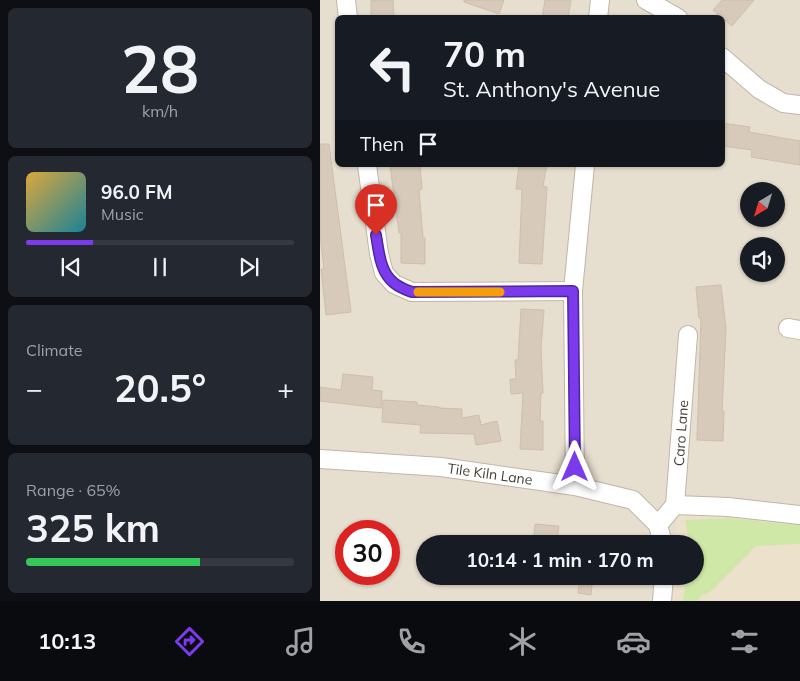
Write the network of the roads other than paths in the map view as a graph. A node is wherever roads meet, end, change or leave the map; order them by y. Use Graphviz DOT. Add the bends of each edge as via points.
graph roads {
  1 [pos="346,0"];
  2 [pos="600,0"];
  3 [pos="646,0"];
  4 [pos="678,10"];
  5 [pos="348,15"];
  6 [pos="598,15"];
  7 [pos="725,60"];
  8 [pos="800,105"];
  9 [pos="366,167"];
  10 [pos="585,167"];
  11 [pos="573,291"];
  12 [pos="688,335"];
  13 [pos="320,459"];
  14 [pos="575,486"];
  15 [pos="675,505"];
  16 [pos="800,515"];
  17 [pos="658,525"];
  18 [pos="661,535"];
  19 [pos="663,585"];
  20 [pos="662,601"];
  1 -- 5 [label="street"];
  2 -- 6 [label="street"];
  3 -- 4 [label="street"];
  7 -- 8 [label="street" via="758,89 782,103"];
  9 -- 11 [label="street" via="379,254 384,273 394,284 412,292"];
  10 -- 11 [label="street"];
  11 -- 14 [label="street"];
  12 -- 15 [label="street, Caro Lane"];
  13 -- 14 [label="street, Tile Kiln Lane" via="441,467"];
  14 -- 17 [label="street, Tile Kiln Lane" via="633,500"];
  15 -- 16 [label="street"];
  15 -- 17 [label="street"];
  17 -- 18 [label="street"];
  19 -- 20 [label="street"];
}
